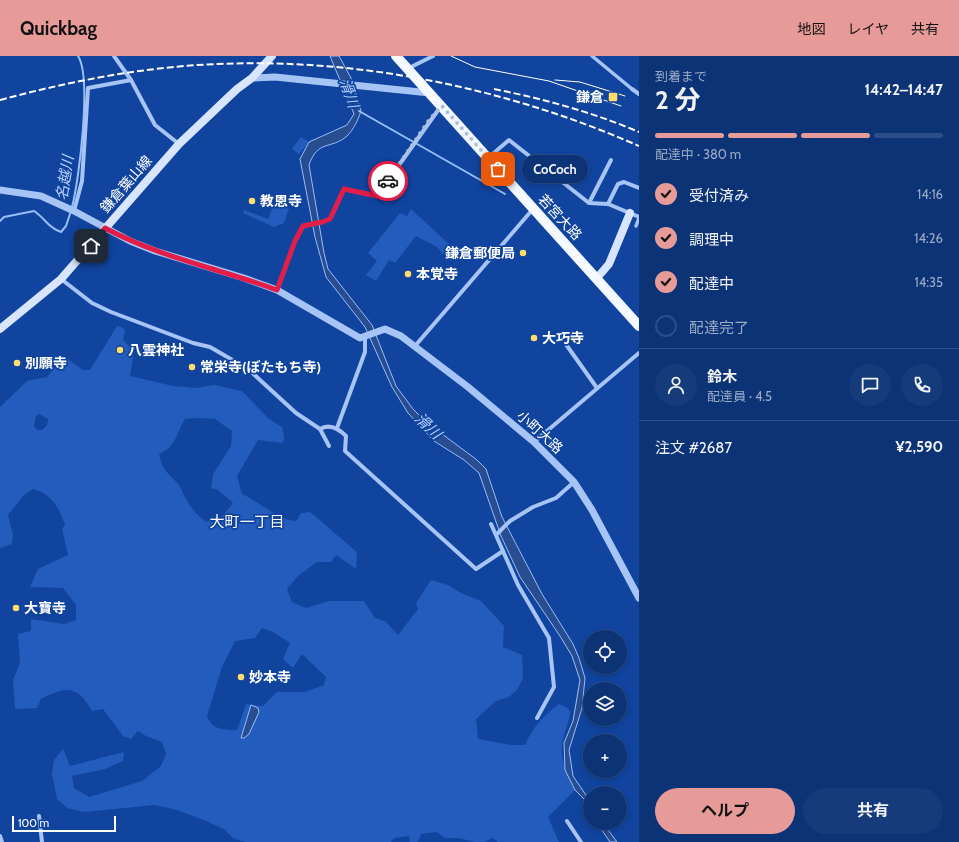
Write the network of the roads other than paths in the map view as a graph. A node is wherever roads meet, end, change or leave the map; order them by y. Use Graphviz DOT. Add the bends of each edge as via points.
graph roads {
  1 [pos="114,56"];
  2 [pos="272,56"];
  3 [pos="396,56"];
  4 [pos="433,56"];
  5 [pos="592,56"];
  6 [pos="408,68"];
  7 [pos="252,78"];
  8 [pos="131,80"];
  9 [pos="632,89"];
  10 [pos="430,93"];
  11 [pos="639,94"];
  12 [pos="442,106"];
  13 [pos="178,144"];
  14 [pos="488,158"];
  15 [pos="611,160"];
  16 [pos="639,188"];
  17 [pos="0,190"];
  18 [pos="589,203"];
  19 [pos="608,204"];
  20 [pos="534,209"];
  21 [pos="71,210"];
  22 [pos="630,213"];
  23 [pos="639,217"];
  24 [pos="636,226"];
  25 [pos="105,228"];
  26 [pos="597,278"];
  27 [pos="61,279"];
  28 [pos="277,290"];
  29 [pos="639,326"];
  30 [pos="0,329"];
  31 [pos="367,336"];
  32 [pos="565,343"];
  33 [pos="415,346"];
  34 [pos="639,353"];
  35 [pos="597,388"];
  36 [pos="337,428"];
  37 [pos="320,429"];
  38 [pos="534,442"];
  39 [pos="329,446"];
  40 [pos="574,482"];
  41 [pos="491,524"];
  42 [pos="497,534"];
  43 [pos="503,550"];
  44 [pos="639,598"];
  45 [pos="537,718"];
  46 [pos="40,816"];
  47 [pos="567,821"];
  48 [pos="0,836"];
  49 [pos="2,842"];
  50 [pos="42,842"];
  51 [pos="581,842"];
  1 -- 8 [label="street"];
  2 -- 7 [label="main road, 鎌倉葉山線"];
  3 -- 6 [label="main road, 若宮大路"];
  4 -- 6 [label="street"];
  5 -- 9 [label="street"];
  6 -- 10 [label="main road, 若宮大路"];
  7 -- 10 [label="street" via="275,77"];
  7 -- 13 [label="main road, 鎌倉葉山線" via="236,89"];
  8 -- 13 [label="street" via="155,125"];
  8 -- 21 [label="street" via="88,88 82,181"];
  9 -- 11 [label="street"];
  10 -- 12 [label="main road, 若宮大路"];
  12 -- 14 [label="main road, 若宮大路"];
  12 -- 28 [label="street" via="377,196 344,189 330,219 303,226"];
  13 -- 25 [label="main road, 鎌倉葉山線"];
  14 -- 18 [label="street" via="509,140"];
  14 -- 20 [label="main road, 若宮大路"];
  15 -- 18 [label="street"];
  16 -- 19 [label="street" via="624,182 618,184"];
  17 -- 21 [label="street" via="41,196"];
  18 -- 19 [label="street"];
  19 -- 22 [label="street"];
  20 -- 26 [label="main road, 若宮大路"];
  20 -- 33 [label="street"];
  21 -- 25 [label="street"];
  22 -- 23 [label="street"];
  22 -- 26 [label="main road" via="609,264"];
  23 -- 24 [label="street"];
  25 -- 27 [label="main road, 鎌倉葉山線"];
  25 -- 28 [label="street" via="154,251"];
  26 -- 29 [label="main road, 若宮大路"];
  27 -- 30 [label="main road, 鎌倉葉山線"];
  27 -- 37 [label="street" via="92,303 193,343 210,347 248,369 296,413"];
  28 -- 31 [label="street" via="360,338"];
  31 -- 33 [label="street, 小町大路" via="385,329 392,330"];
  31 -- 36 [label="street" via="365,352"];
  32 -- 35 [label="street"];
  33 -- 38 [label="street, 小町大路"];
  34 -- 35 [label="street"];
  35 -- 38 [label="street"];
  36 -- 37 [label="street" via="327,426"];
  36 -- 43 [label="street" via="346,436 345,451 476,568"];
  37 -- 39 [label="street"];
  38 -- 40 [label="street, 小町大路"];
  40 -- 42 [label="street" via="556,498 533,507 510,521"];
  40 -- 44 [label="street, 小町大路" via="592,510"];
  41 -- 42 [label="street"];
  42 -- 43 [label="street"];
  43 -- 45 [label="street" via="518,585 549,638 554,687"];
  46 -- 50 [label="street"];
  47 -- 51 [label="street"];
  48 -- 49 [label="street"];
}
